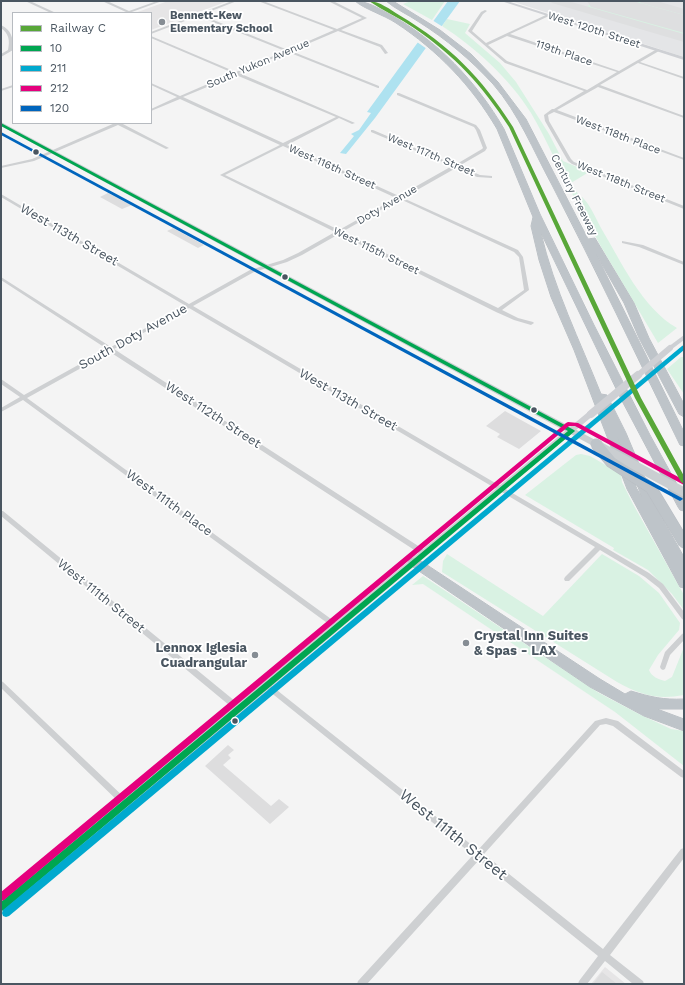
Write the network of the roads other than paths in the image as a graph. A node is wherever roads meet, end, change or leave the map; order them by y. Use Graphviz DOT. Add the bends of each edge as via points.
graph roads {
  1 [pos="27,1"];
  2 [pos="104,1"];
  3 [pos="160,1"];
  4 [pos="235,1"];
  5 [pos="260,1"];
  6 [pos="330,1"];
  7 [pos="358,1"];
  8 [pos="389,1"];
  9 [pos="503,1"];
  10 [pos="485,11"];
  11 [pos="52,12"];
  12 [pos="128,12"];
  13 [pos="197,15"];
  14 [pos="548,15"];
  15 [pos="1,26"];
  16 [pos="338,30"];
  17 [pos="152,33"];
  18 [pos="508,34"];
  19 [pos="152,37"];
  20 [pos="487,44"];
  21 [pos="1,50"];
  22 [pos="11,50"];
  23 [pos="658,50"];
  24 [pos="288,51"];
  25 [pos="386,52"];
  26 [pos="1,56"];
  27 [pos="684,59"];
  28 [pos="637,62"];
  29 [pos="619,72"];
  30 [pos="236,73"];
  31 [pos="684,78"];
  32 [pos="152,84"];
  33 [pos="597,85"];
  34 [pos="12,86"];
  35 [pos="378,87"];
  36 [pos="1,90"];
  37 [pos="587,91"];
  38 [pos="398,94"];
  39 [pos="179,97"];
  40 [pos="152,110"];
  41 [pos="553,110"];
  42 [pos="684,116"];
  43 [pos="339,117"];
  44 [pos="353,123"];
  45 [pos="1,124"];
  46 [pos="116,124"];
  47 [pos="120,124"];
  48 [pos="372,131"];
  49 [pos="283,145"];
  50 [pos="167,148"];
  51 [pos="53,152"];
  52 [pos="684,159"];
  53 [pos="454,166"];
  54 [pos="1,167"];
  55 [pos="490,177"];
  56 [pos="1,195"];
  57 [pos="400,197"];
  58 [pos="684,208"];
  59 [pos="536,213"];
  60 [pos="575,220"];
  61 [pos="339,232"];
  62 [pos="624,242"];
  63 [pos="684,264"];
  64 [pos="267,267"];
  65 [pos="1,278"];
  66 [pos="189,306"];
  67 [pos="498,311"];
  68 [pos="531,323"];
  69 [pos="684,336"];
  70 [pos="111,349"];
  71 [pos="579,350"];
  72 [pos="1,381"];
  73 [pos="674,396"];
  74 [pos="24,397"];
  75 [pos="684,409"];
  76 [pos="1,410"];
  77 [pos="684,414"];
  78 [pos="572,431"];
  79 [pos="684,443"];
  80 [pos="596,444"];
  81 [pos="501,489"];
  82 [pos="684,492"];
  83 [pos="684,507"];
  84 [pos="1,513"];
  85 [pos="684,543"];
  86 [pos="599,546"];
  87 [pos="424,553"];
  88 [pos="414,562"];
  89 [pos="684,567"];
  90 [pos="567,579"];
  91 [pos="684,584"];
  92 [pos="684,617"];
  93 [pos="336,626"];
  94 [pos="684,636"];
  95 [pos="663,667"];
  96 [pos="595,683"];
  97 [pos="1,684"];
  98 [pos="266,685"];
  99 [pos="684,704"];
  100 [pos="238,708"];
  101 [pos="684,725"];
  102 [pos="684,775"];
  103 [pos="125,803"];
  104 [pos="684,852"];
  105 [pos="478,855"];
  106 [pos="1,907"];
  107 [pos="604,955"];
  108 [pos="361,984"];
  109 [pos="582,984"];
  110 [pos="640,984"];
  1 -- 11 [label="street"];
  2 -- 12 [label="street"];
  3 -- 12 [label="street"];
  4 -- 13 [label="street"];
  5 -- 16 [label="street"];
  6 -- 16 [label="street, South Yukon Avenue" via="365,18"];
  7 -- 59 [label="highway" via="387,15 431,45 469,83 500,127"];
  8 -- 60 [label="highway, Century Freeway" via="444,36 488,75 508,98"];
  9 -- 14 [label="main road, West 120th Street"];
  10 -- 20 [label="street" via="470,30"];
  13 -- 17 [label="street"];
  13 -- 24 [label="street"];
  14 -- 18 [label="street"];
  14 -- 23 [label="main road, West 120th Street"];
  15 -- 22 [label="street" via="11,35"];
  16 -- 24 [label="street, South Yukon Avenue"];
  16 -- 25 [label="street" via="381,46"];
  18 -- 20 [label="street"];
  18 -- 29 [label="street, 119th Place"];
  19 -- 30 [label="street"];
  20 -- 37 [label="street" via="506,62"];
  21 -- 22 [label="street"];
  22 -- 26 [label="street"];
  23 -- 27 [label="main road, West 120th Street"];
  23 -- 28 [label="street"];
  24 -- 30 [label="street, South Yukon Avenue"];
  24 -- 35 [label="street"];
  28 -- 29 [label="street"];
  28 -- 31 [label="street"];
  29 -- 33 [label="street"];
  30 -- 39 [label="street, South Yukon Avenue"];
  30 -- 43 [label="street"];
  32 -- 39 [label="street, West 116th Street"];
  33 -- 37 [label="street"];
  33 -- 42 [label="street"];
  34 -- 36 [label="street"];
  37 -- 41 [label="street"];
  38 -- 53 [label="street, Doty Avenue" via="475,126 484,150"];
  39 -- 40 [label="street, South Yukon Avenue"];
  39 -- 49 [label="street, West 116th Street"];
  41 -- 52 [label="street, West 118th Place"];
  41 -- 58 [label="street, West 118th Street" via="546,115 547,121 568,160"];
  43 -- 44 [label="street"];
  43 -- 49 [label="street"];
  45 -- 51 [label="main road"];
  46 -- 51 [label="street"];
  47 -- 50 [label="street"];
  48 -- 53 [label="street, West 117th Street"];
  49 -- 57 [label="street, West 116th Street"];
  49 -- 61 [label="street, West 115th Street" via="222,175"];
  51 -- 54 [label="street" via="33,160"];
  51 -- 64 [label="main road"];
  53 -- 55 [label="street, West 117th Street" via="479,176"];
  53 -- 57 [label="street, Doty Avenue"];
  56 -- 66 [label="street, West 113th Street"];
  57 -- 61 [label="street, Doty Avenue"];
  57 -- 67 [label="street, West 116th Street" via="513,249 521,257 527,290"];
  59 -- 71 [label="highway" via="535,226 543,260"];
  59 -- 83 [label="highway" via="652,450"];
  60 -- 73 [label="highway" via="592,241 629,303"];
  60 -- 79 [label="highway, Century Freeway"];
  61 -- 64 [label="street, Doty Avenue" via="300,254"];
  61 -- 67 [label="street, West 115th Street"];
  62 -- 63 [label="street"];
  64 -- 66 [label="street, South Doty Avenue" via="252,271"];
  64 -- 78 [label="main road"];
  65 -- 70 [label="street, West 112th Street"];
  66 -- 70 [label="street, South Doty Avenue"];
  66 -- 81 [label="street, West 113th Street"];
  67 -- 68 [label="street, West 115th Street"];
  69 -- 78 [label="main road, bridge"];
  70 -- 74 [label="street, South Doty Avenue"];
  70 -- 87 [label="street, West 112th Street"];
  71 -- 89 [label="highway" via="621,433 655,516"];
  71 -- 91 [label="highway" via="632,489"];
  72 -- 74 [label="street, West 111th Place"];
  73 -- 75 [label="highway"];
  73 -- 77 [label="highway"];
  74 -- 76 [label="street, South Doty Avenue"];
  74 -- 93 [label="street, West 111th Place"];
  78 -- 80 [label="main road"];
  78 -- 81 [label="main road"];
  80 -- 82 [label="main road, bridge"];
  80 -- 85 [label="highway, bridge" via="611,462 651,488"];
  81 -- 86 [label="street, West 113th Street"];
  81 -- 87 [label="main road"];
  84 -- 100 [label="street, West 111th Street"];
  86 -- 90 [label="street"];
  86 -- 92 [label="street, West 113th Street" via="651,578"];
  87 -- 88 [label="main road"];
  88 -- 93 [label="main road"];
  88 -- 96 [label="highway"];
  93 -- 98 [label="main road"];
  94 -- 95 [label="street" via="668,654"];
  96 -- 99 [label="highway" via="655,704"];
  96 -- 101 [label="highway" via="639,707"];
  97 -- 103 [label="street"];
  98 -- 100 [label="main road"];
  98 -- 105 [label="street, West 111th Street"];
  100 -- 103 [label="main road"];
  102 -- 105 [label="street" via="615,723 598,723"];
  103 -- 106 [label="main road"];
  104 -- 107 [label="street"];
  105 -- 107 [label="street, West 111th Street"];
  105 -- 108 [label="street"];
  107 -- 109 [label="street"];
  107 -- 110 [label="street, West 111th Street"];
}
